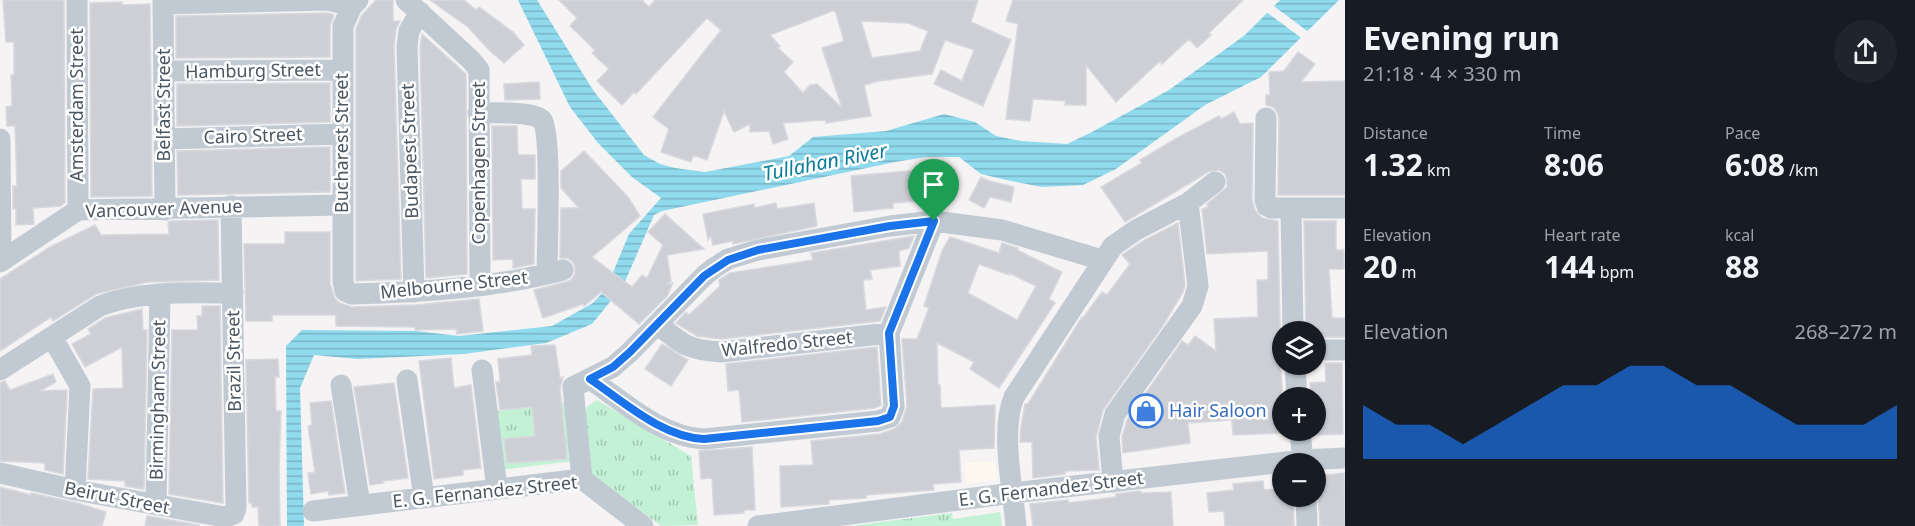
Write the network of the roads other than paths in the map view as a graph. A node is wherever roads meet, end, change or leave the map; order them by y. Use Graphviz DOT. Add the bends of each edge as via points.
graph roads {
  1 [pos="77,0"];
  2 [pos="163,2"];
  3 [pos="355,3"];
  4 [pos="413,6"];
  5 [pos="342,70"];
  6 [pos="164,71"];
  7 [pos="478,113"];
  8 [pos="1266,118"];
  9 [pos="342,134"];
  10 [pos="0,139"];
  11 [pos="164,139"];
  12 [pos="1215,182"];
  13 [pos="1188,203"];
  14 [pos="343,205"];
  15 [pos="231,206"];
  16 [pos="1291,208"];
  17 [pos="1345,208"];
  18 [pos="78,210"];
  19 [pos="165,210"];
  20 [pos="934,221"];
  21 [pos="1102,260"];
  22 [pos="1,262"];
  23 [pos="480,285"];
  24 [pos="345,291"];
  25 [pos="414,292"];
  26 [pos="233,293"];
  27 [pos="160,294"];
  28 [pos="1293,321"];
  29 [pos="658,324"];
  30 [pos="889,333"];
  31 [pos="52,337"];
  32 [pos="1326,350"];
  33 [pos="1345,350"];
  34 [pos="0,370"];
  35 [pos="482,370"];
  36 [pos="407,380"];
  37 [pos="581,383"];
  38 [pos="341,385"];
  39 [pos="1345,458"];
  40 [pos="1326,460"];
  41 [pos="1272,465"];
  42 [pos="0,473"];
  43 [pos="582,479"];
  44 [pos="1113,482"];
  45 [pos="497,489"];
  46 [pos="75,490"];
  47 [pos="1013,493"];
  48 [pos="424,498"];
  49 [pos="360,505"];
  50 [pos="156,506"];
  51 [pos="1306,507"];
  52 [pos="313,511"];
  53 [pos="234,514"];
  54 [pos="797,524"];
  55 [pos="643,526"];
  56 [pos="758,526"];
  57 [pos="1016,526"];
  58 [pos="1307,526"];
  1 -- 18 [label="street, Amsterdam Street"];
  2 -- 3 [label="street"];
  2 -- 6 [label="street, Belfast Street"];
  3 -- 5 [label="street, Bucharest Street" via="343,26"];
  4 -- 7 [label="street, Copenhagen Street" via="479,70"];
  4 -- 25 [label="street, Budapest Street" via="407,46"];
  5 -- 6 [label="street, Hamburg Street"];
  5 -- 9 [label="street, Bucharest Street"];
  6 -- 11 [label="street, Belfast Street"];
  7 -- 23 [label="street, Copenhagen Street"];
  7 -- 23 [label="street, Melbourne Street" via="534,115 542,120 555,272"];
  8 -- 16 [label="street" via="1265,204 1269,208"];
  9 -- 11 [label="street, Cairo Street"];
  9 -- 14 [label="street, Bucharest Street"];
  10 -- 22 [label="street"];
  11 -- 19 [label="street, Belfast Street"];
  12 -- 13 [label="street"];
  13 -- 21 [label="street" via="1136,230 1113,246"];
  13 -- 44 [label="street" via="1198,286 1192,306 1115,414 1109,436"];
  14 -- 15 [label="street, Vancouver Avenue"];
  14 -- 24 [label="street, Bucharest Street"];
  15 -- 19 [label="street, Vancouver Avenue"];
  15 -- 26 [label="street, Brazil Street"];
  16 -- 17 [label="street"];
  16 -- 28 [label="street"];
  18 -- 19 [label="street, Vancouver Avenue"];
  18 -- 22 [label="street, Vancouver Avenue"];
  20 -- 21 [label="street" via="1002,230"];
  20 -- 29 [label="street" via="769,248 728,260 704,276"];
  20 -- 30 [label="street"];
  21 -- 47 [label="street" via="1014,397 1007,432"];
  23 -- 25 [label="street, Melbourne Street"];
  24 -- 25 [label="street, Melbourne Street"];
  26 -- 27 [label="street"];
  26 -- 53 [label="street, Brazil Street"];
  27 -- 31 [label="street" via="100,306"];
  27 -- 50 [label="street, Birmingham Street"];
  29 -- 30 [label="street, Walfredo Street" via="688,347 712,352"];
  29 -- 37 [label="street" via="613,367"];
  30 -- 37 [label="street" via="894,406 890,417 878,421 689,438"];
  31 -- 34 [label="street"];
  31 -- 46 [label="street" via="80,386"];
  32 -- 33 [label="street"];
  35 -- 45 [label="street"];
  36 -- 48 [label="street"];
  37 -- 43 [label="street"];
  38 -- 49 [label="street"];
  39 -- 40 [label="street, E. G. Fernandez Street"];
  41 -- 44 [label="street, E. G. Fernandez Street"];
  42 -- 46 [label="street, Beirut Street"];
  43 -- 45 [label="street, E. G. Fernandez Street"];
  43 -- 55 [label="street, E. G. Fernandez Street"];
  44 -- 47 [label="street, E. G. Fernandez Street"];
  45 -- 48 [label="street, E. G. Fernandez Street"];
  46 -- 50 [label="street, Beirut Street"];
  47 -- 54 [label="street, E. G. Fernandez Street"];
  47 -- 57 [label="street"];
  48 -- 49 [label="street, E. G. Fernandez Street"];
  49 -- 52 [label="street, E. G. Fernandez Street"];
  50 -- 53 [label="street, Beirut Street" via="225,517"];
  51 -- 58 [label="street"];
  54 -- 56 [label="street, E. G. Fernandez Street"];
}
